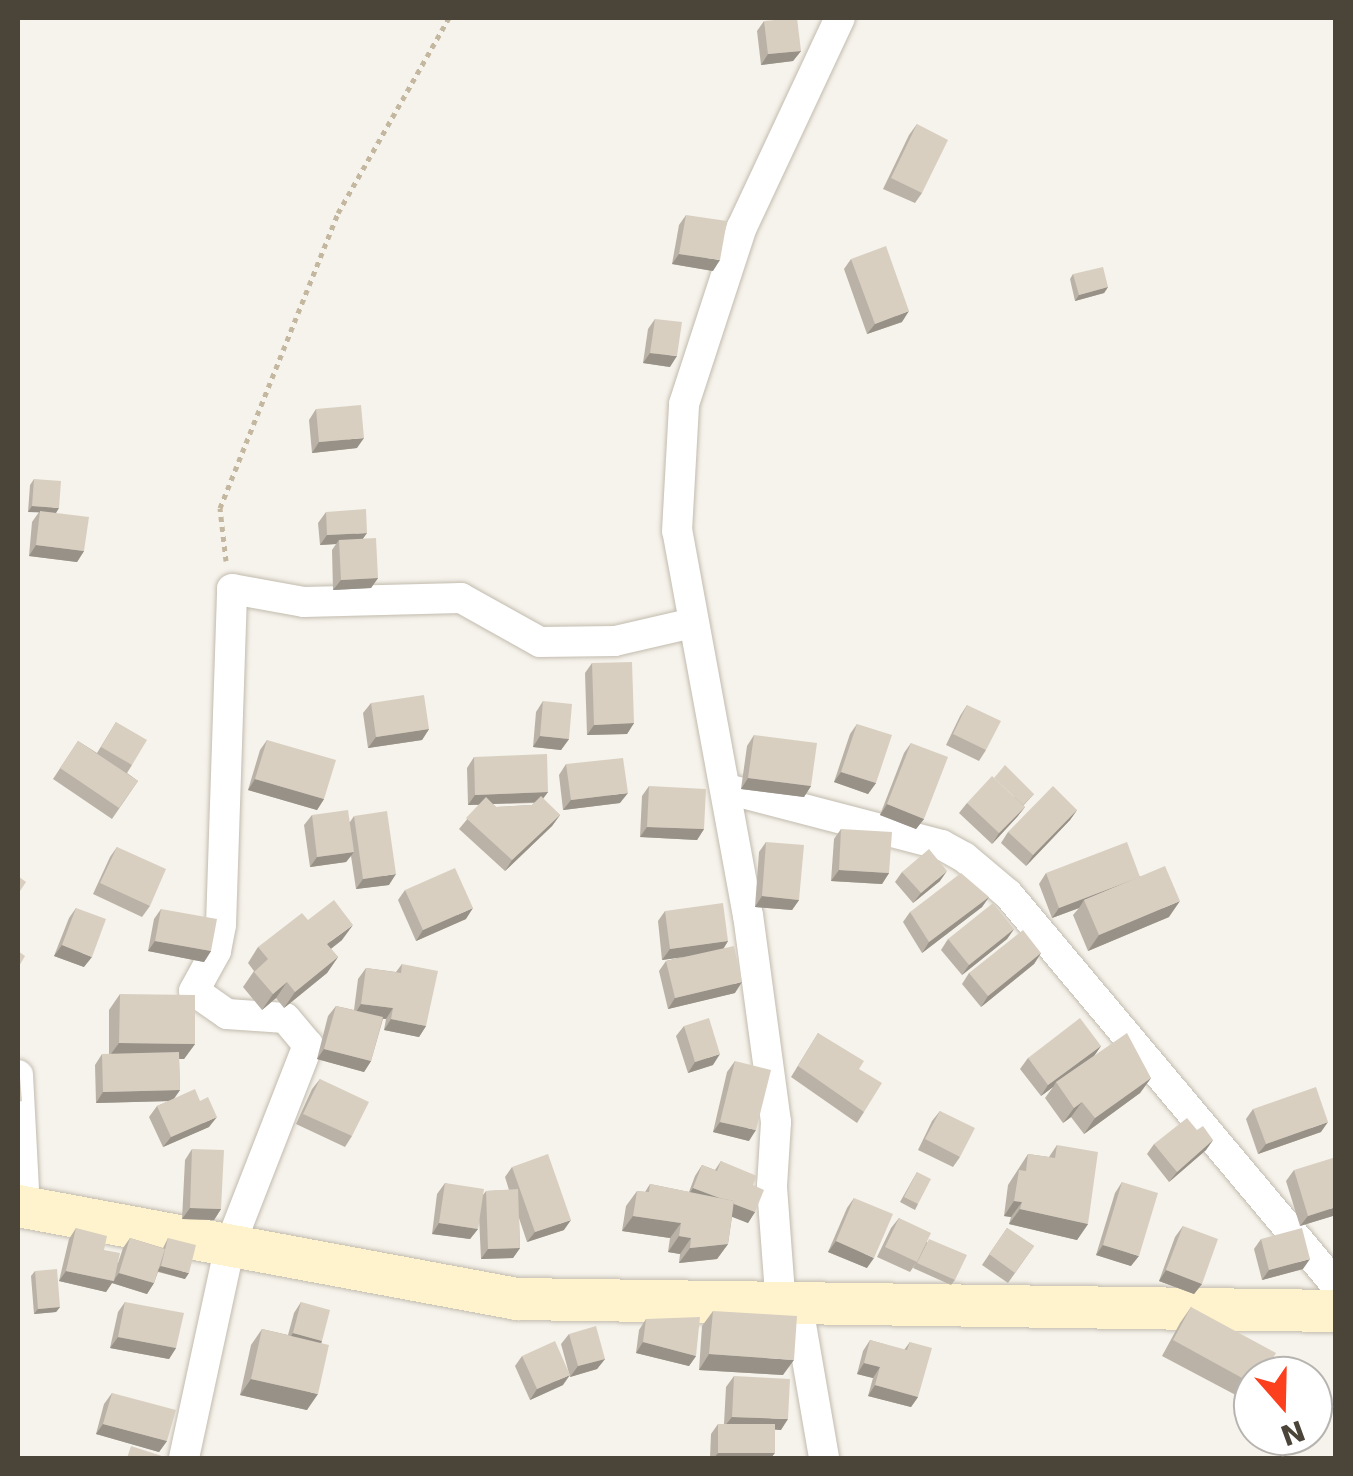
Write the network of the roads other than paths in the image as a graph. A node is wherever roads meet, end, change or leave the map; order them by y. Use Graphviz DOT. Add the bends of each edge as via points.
graph roads {
  1 [pos="840,18"];
  2 [pos="693,623"];
  3 [pos="726,789"];
  4 [pos="18,1076"];
  5 [pos="21,1207"];
  6 [pos="230,1245"];
  7 [pos="1336,1285"];
  8 [pos="790,1307"];
  9 [pos="1336,1312"];
  10 [pos="184,1458"];
  11 [pos="824,1458"];
  1 -- 2 [label="street" via="742,227 684,404 677,532"];
  2 -- 3 [label="street"];
  2 -- 6 [label="street" via="615,641 540,642 461,598 304,602 232,589 221,925 216,951 194,990 227,1014 285,1018 308,1045"];
  3 -- 7 [label="street" via="942,844 964,857 1008,894"];
  3 -- 8 [label="street" via="776,1122 772,1186"];
  4 -- 5 [label="street"];
  5 -- 6 [label="street"];
  6 -- 8 [label="street" via="517,1298"];
  6 -- 10 [label="street"];
  8 -- 9 [label="street"];
  8 -- 11 [label="street"];
}
